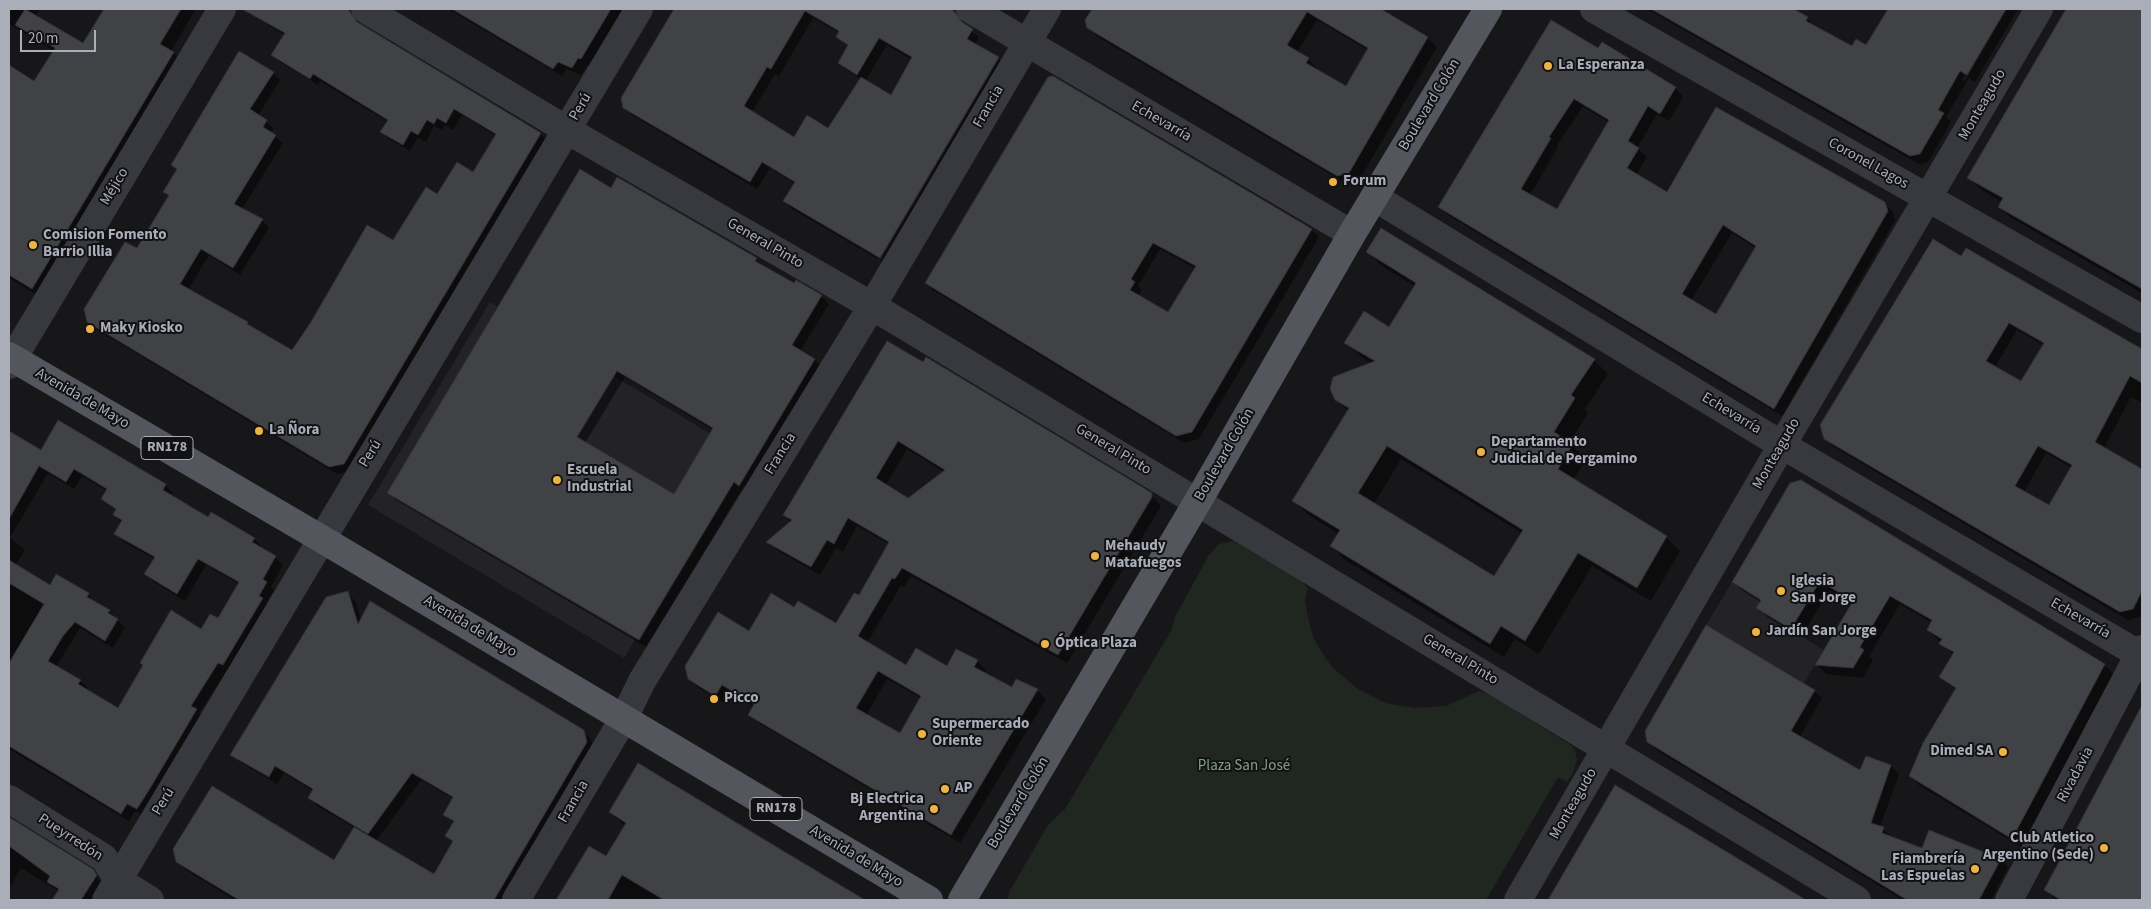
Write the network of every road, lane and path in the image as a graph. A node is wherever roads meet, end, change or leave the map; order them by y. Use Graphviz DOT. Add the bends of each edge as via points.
graph roads {
  1 [pos="222,9"];
  2 [pos="365,9"];
  3 [pos="638,9"];
  4 [pos="970,9"];
  5 [pos="1047,9"];
  6 [pos="1488,9"];
  7 [pos="1594,9"];
  8 [pos="2039,9"];
  9 [pos="1027,43"];
  10 [pos="567,130"];
  11 [pos="1374,197"];
  12 [pos="1929,198"];
  13 [pos="1352,234"];
  14 [pos="872,306"];
  15 [pos="2142,319"];
  16 [pos="10,360"];
  17 [pos="1782,445"];
  18 [pos="1198,501"];
  19 [pos="320,538"];
  20 [pos="2141,653"];
  21 [pos="624,718"];
  22 [pos="1607,748"];
  23 [pos="9,799"];
  24 [pos="112,890"];
  25 [pos="150,900"];
  26 [pos="516,900"];
  27 [pos="929,900"];
  28 [pos="962,900"];
  29 [pos="1518,900"];
  30 [pos="1857,900"];
  31 [pos="2009,900"];
  1 -- 16 [label="street, Méjico"];
  2 -- 10 [label="street, General Pinto"];
  3 -- 10 [label="street, Perú"];
  4 -- 9 [label="street, Echevarría"];
  5 -- 9 [label="street, Francia"];
  6 -- 11 [label="main road, Boulevard Colón"];
  7 -- 12 [label="street, Coronel Lagos"];
  8 -- 12 [label="street, Monteagudo"];
  9 -- 13 [label="street, Echevarría"];
  9 -- 14 [label="street, Francia"];
  10 -- 14 [label="street, General Pinto"];
  10 -- 19 [label="street, Perú"];
  11 -- 13 [label="main road, Boulevard Colón"];
  11 -- 17 [label="street, Echevarría"];
  12 -- 15 [label="street, Coronel Lagos"];
  12 -- 17 [label="street, Monteagudo"];
  13 -- 18 [label="main road, Boulevard Colón"];
  14 -- 18 [label="street, General Pinto"];
  14 -- 21 [label="street, Francia" via="642,680"];
  16 -- 19 [label="main road, Avenida de Mayo / RN178"];
  17 -- 20 [label="street, Echevarría"];
  17 -- 22 [label="street, Monteagudo"];
  18 -- 22 [label="street, General Pinto"];
  18 -- 28 [label="main road, Boulevard Colón"];
  19 -- 21 [label="main road, Avenida de Mayo / RN178"];
  19 -- 24 [label="street, Perú"];
  20 -- 31 [label="street, Rivadavia"];
  21 -- 26 [label="street, Francia"];
  21 -- 27 [label="main road, Avenida de Mayo / RN178"];
  22 -- 29 [label="street, Monteagudo"];
  22 -- 30 [label="street, General Pinto"];
  23 -- 24 [label="street, Pueyrredón" via="104,858"];
  24 -- 25 [label="street, Pueyrredón"];
}
